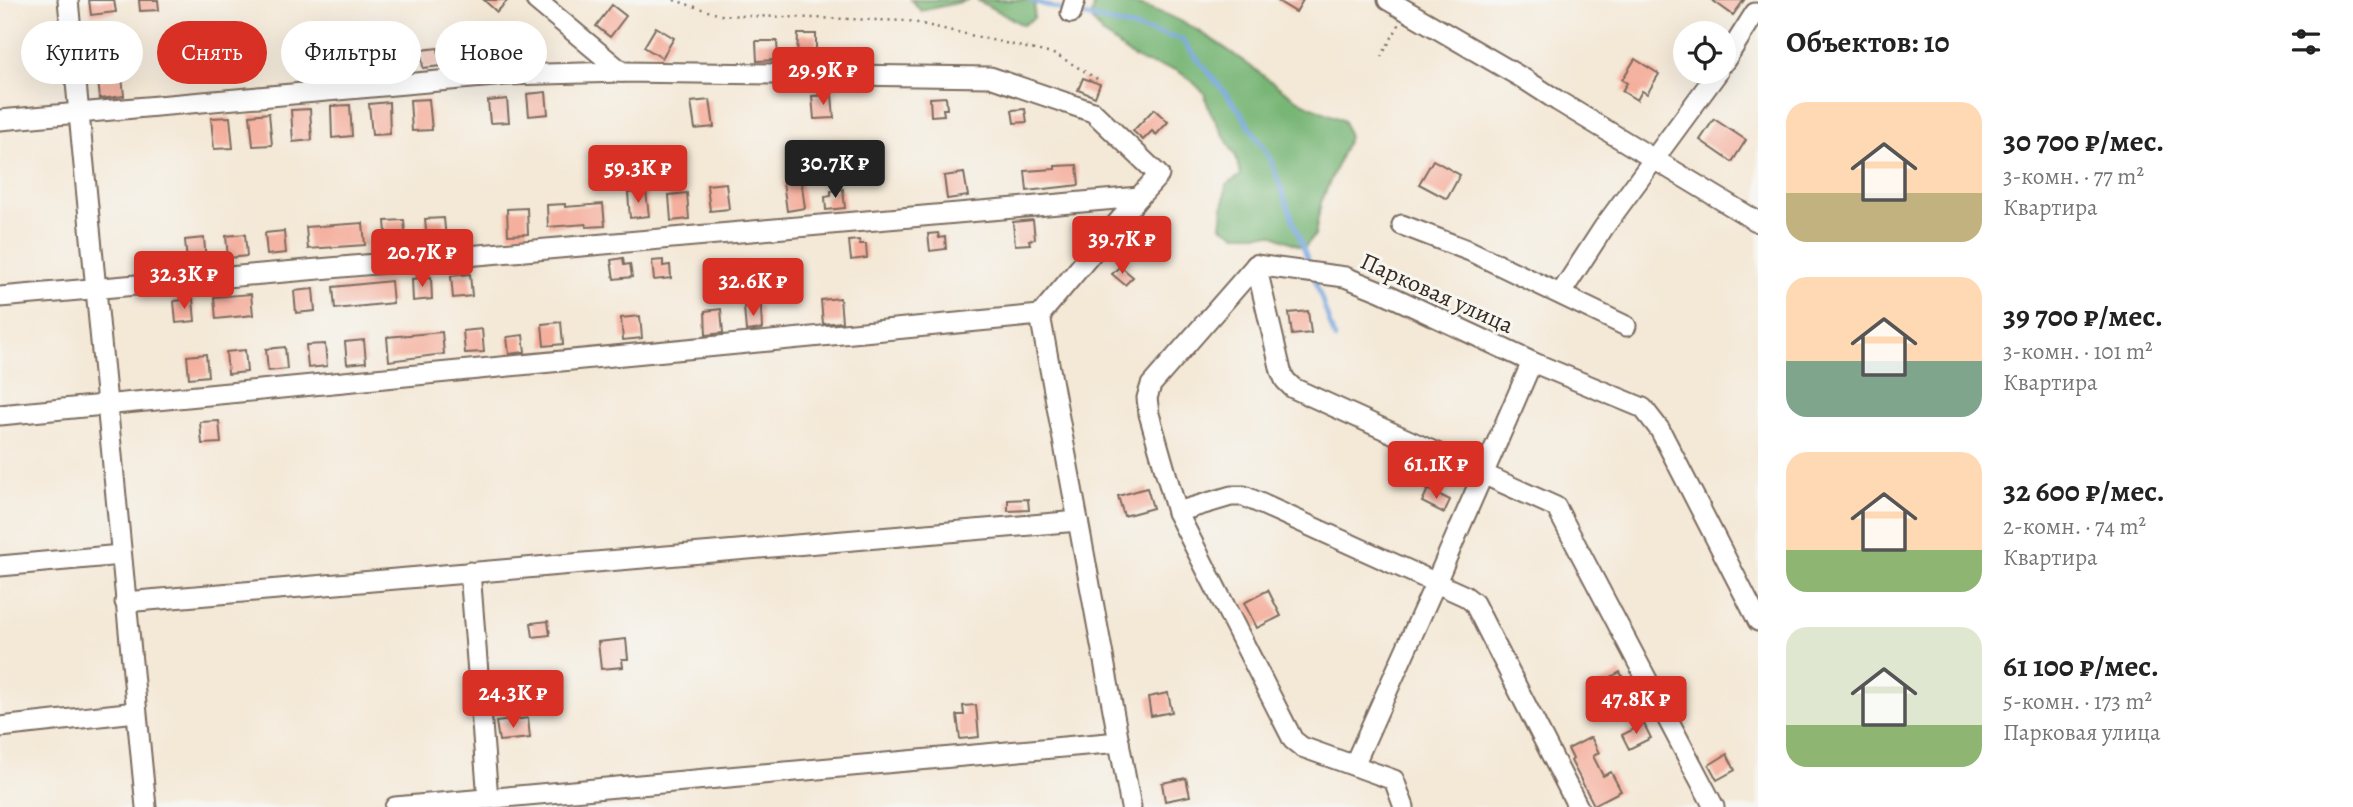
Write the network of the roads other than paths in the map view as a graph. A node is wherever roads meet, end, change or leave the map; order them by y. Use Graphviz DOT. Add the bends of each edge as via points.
graph roads {
  1 [pos="68,0"];
  2 [pos="536,0"];
  3 [pos="1388,0"];
  4 [pos="1755,13"];
  5 [pos="1736,43"];
  6 [pos="622,72"];
  7 [pos="1709,84"];
  8 [pos="78,113"];
  9 [pos="0,120"];
  10 [pos="1655,160"];
  11 [pos="1139,197"];
  12 [pos="1758,222"];
  13 [pos="1402,225"];
  14 [pos="1256,265"];
  15 [pos="95,289"];
  16 [pos="1561,293"];
  17 [pos="0,297"];
  18 [pos="1040,314"];
  19 [pos="1626,326"];
  20 [pos="1532,362"];
  21 [pos="106,406"];
  22 [pos="0,415"];
  23 [pos="1482,472"];
  24 [pos="1177,512"];
  25 [pos="1078,520"];
  26 [pos="121,555"];
  27 [pos="0,566"];
  28 [pos="470,572"];
  29 [pos="1436,582"];
  30 [pos="125,601"];
  31 [pos="1758,621"];
  32 [pos="136,712"];
  33 [pos="0,727"];
  34 [pos="1119,742"];
  35 [pos="1354,765"];
  36 [pos="488,799"];
  37 [pos="146,807"];
  38 [pos="395,807"];
  39 [pos="1132,807"];
  40 [pos="1404,807"];
  41 [pos="1578,807"];
  42 [pos="1714,807"];
  1 -- 8 [label="street"];
  2 -- 6 [label="street"];
  3 -- 10 [label="street"];
  4 -- 5 [label="street"];
  6 -- 8 [label="street" via="506,75"];
  6 -- 11 [label="street" via="990,77 1093,112 1158,175"];
  7 -- 10 [label="street"];
  8 -- 9 [label="street"];
  8 -- 15 [label="street"];
  10 -- 12 [label="street"];
  10 -- 16 [label="street"];
  11 -- 15 [label="street"];
  11 -- 18 [label="street"];
  13 -- 16 [label="street"];
  14 -- 20 [label="street, Парковая улица" via="1345,278"];
  14 -- 23 [label="street" via="1281,370 1293,388"];
  14 -- 24 [label="street" via="1151,385 1149,414"];
  15 -- 17 [label="street"];
  15 -- 21 [label="street"];
  16 -- 19 [label="street"];
  18 -- 21 [label="street"];
  18 -- 25 [label="street"];
  20 -- 23 [label="street"];
  20 -- 31 [label="street, Парковая улица" via="1643,408 1652,417"];
  21 -- 22 [label="street"];
  21 -- 26 [label="street"];
  23 -- 29 [label="street"];
  23 -- 42 [label="street" via="1556,507"];
  24 -- 29 [label="street" via="1244,496"];
  24 -- 35 [label="street" via="1293,740"];
  25 -- 28 [label="street"];
  25 -- 34 [label="street"];
  26 -- 27 [label="street"];
  26 -- 30 [label="street"];
  28 -- 30 [label="street"];
  28 -- 36 [label="street"];
  29 -- 35 [label="street"];
  29 -- 41 [label="street" via="1474,603"];
  30 -- 32 [label="street"];
  32 -- 33 [label="street"];
  32 -- 37 [label="street"];
  34 -- 36 [label="street"];
  34 -- 39 [label="street"];
  35 -- 40 [label="street" via="1394,779"];
  36 -- 38 [label="street"];
}
